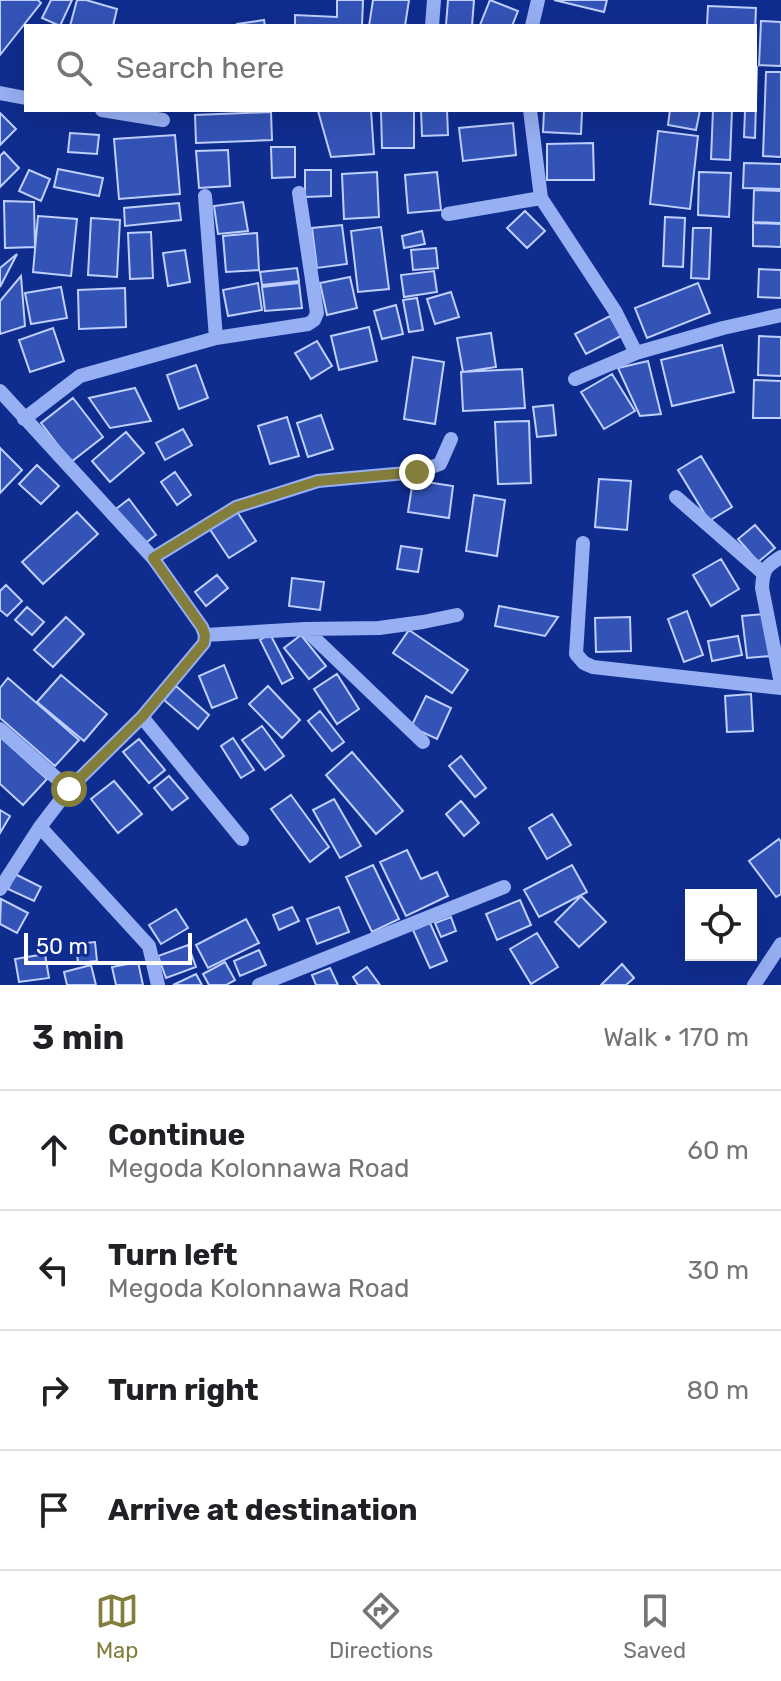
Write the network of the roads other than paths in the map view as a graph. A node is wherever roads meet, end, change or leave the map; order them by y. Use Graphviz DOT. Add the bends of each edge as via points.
graph roads {
  1 [pos="434,0"];
  2 [pos="538,0"];
  3 [pos="432,24"];
  4 [pos="532,24"];
  5 [pos="0,93"];
  6 [pos="24,98"];
  7 [pos="114,112"];
  8 [pos="530,112"];
  9 [pos="163,120"];
  10 [pos="299,193"];
  11 [pos="205,196"];
  12 [pos="541,198"];
  13 [pos="448,214"];
  14 [pos="781,315"];
  15 [pos="216,338"];
  16 [pos="636,353"];
  17 [pos="575,379"];
  18 [pos="0,391"];
  19 [pos="24,419"];
  20 [pos="451,439"];
  21 [pos="676,497"];
  22 [pos="583,543"];
  23 [pos="781,557"];
  24 [pos="153,558"];
  25 [pos="763,573"];
  26 [pos="457,615"];
  27 [pos="305,629"];
  28 [pos="205,635"];
  29 [pos="781,686"];
  30 [pos="142,717"];
  31 [pos="0,729"];
  32 [pos="423,742"];
  33 [pos="69,789"];
  34 [pos="40,827"];
  35 [pos="242,839"];
  36 [pos="504,887"];
  37 [pos="0,889"];
  38 [pos="781,944"];
  39 [pos="158,985"];
  40 [pos="259,985"];
  41 [pos="754,985"];
  1 -- 3 [label="street"];
  2 -- 4 [label="street"];
  5 -- 6 [label="street"];
  7 -- 9 [label="street"];
  8 -- 12 [label="street"];
  10 -- 15 [label="street" via="314,320"];
  11 -- 15 [label="street"];
  12 -- 13 [label="street"];
  12 -- 16 [label="street" via="615,311"];
  14 -- 16 [label="street"];
  15 -- 19 [label="street" via="80,376"];
  16 -- 17 [label="street"];
  18 -- 19 [label="street"];
  19 -- 24 [label="street"];
  20 -- 24 [label="street" via="440,464 417,472 318,481 236,507"];
  21 -- 25 [label="street"];
  22 -- 29 [label="street" via="576,654 584,663"];
  23 -- 25 [label="street"];
  24 -- 28 [label="street"];
  25 -- 29 [label="street"];
  26 -- 27 [label="street" via="379,628"];
  27 -- 28 [label="street"];
  27 -- 32 [label="street"];
  28 -- 30 [label="street" via="204,643"];
  30 -- 33 [label="street"];
  30 -- 35 [label="street"];
  31 -- 33 [label="street"];
  33 -- 34 [label="street"];
  34 -- 37 [label="street"];
  34 -- 39 [label="street" via="149,946"];
  36 -- 40 [label="street"];
  38 -- 41 [label="street"];
}
